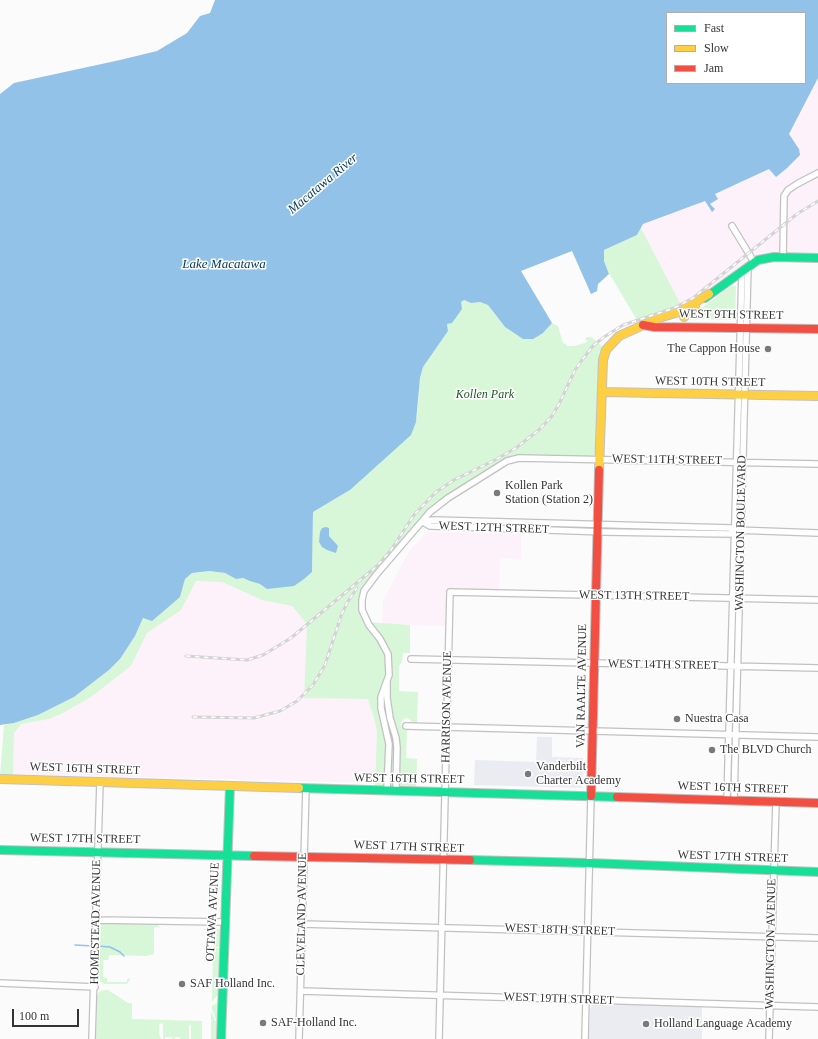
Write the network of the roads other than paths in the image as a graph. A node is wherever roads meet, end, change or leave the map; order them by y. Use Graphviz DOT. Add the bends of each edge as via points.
graph roads {
  1 [pos="818,174"];
  2 [pos="732,226"];
  3 [pos="783,257"];
  4 [pos="818,258"];
  5 [pos="748,266"];
  6 [pos="681,314"];
  7 [pos="643,325"];
  8 [pos="690,326"];
  9 [pos="743,327"];
  10 [pos="818,329"];
  11 [pos="602,392"];
  12 [pos="741,395"];
  13 [pos="818,396"];
  14 [pos="600,459"];
  15 [pos="740,462"];
  16 [pos="818,464"];
  17 [pos="423,522"];
  18 [pos="597,528"];
  19 [pos="738,531"];
  20 [pos="818,533"];
  21 [pos="450,592"];
  22 [pos="596,596"];
  23 [pos="737,598"];
  24 [pos="818,600"];
  25 [pos="411,659"];
  26 [pos="449,660"];
  27 [pos="594,663"];
  28 [pos="734,667"];
  29 [pos="818,668"];
  30 [pos="406,726"];
  31 [pos="447,728"];
  32 [pos="592,731"];
  33 [pos="733,734"];
  34 [pos="818,737"];
  35 [pos="0,779"];
  36 [pos="100,782"];
  37 [pos="230,786"];
  38 [pos="306,788"];
  39 [pos="392,790"];
  40 [pos="446,791"];
  41 [pos="591,796"];
  42 [pos="730,800"];
  43 [pos="776,801"];
  44 [pos="818,803"];
  45 [pos="0,850"];
  46 [pos="98,851"];
  47 [pos="228,855"];
  48 [pos="304,856"];
  49 [pos="444,860"];
  50 [pos="589,863"];
  51 [pos="773,870"];
  52 [pos="818,872"];
  53 [pos="97,920"];
  54 [pos="224,922"];
  55 [pos="302,924"];
  56 [pos="443,927"];
  57 [pos="588,931"];
  58 [pos="772,937"];
  59 [pos="818,938"];
  60 [pos="0,983"];
  61 [pos="94,987"];
  62 [pos="300,991"];
  63 [pos="440,996"];
  64 [pos="586,1000"];
  65 [pos="770,1006"];
  66 [pos="818,1007"];
  67 [pos="92,1039"];
  68 [pos="221,1039"];
  69 [pos="299,1039"];
  70 [pos="440,1039"];
  71 [pos="585,1039"];
  72 [pos="770,1039"];
  1 -- 3 [label="street" via="797,184 784,196"];
  2 -- 5 [label="street"];
  3 -- 4 [label="street"];
  3 -- 5 [label="street" via="767,257"];
  5 -- 6 [label="street"];
  5 -- 9 [label="street, WASHINGTON BOULEVARD"];
  6 -- 7 [label="street"];
  6 -- 8 [label="street"];
  7 -- 8 [label="street, WEST 9TH STREET"];
  7 -- 11 [label="street, VAN RAALTE AVENUE" via="617,338 606,350 603,360"];
  8 -- 9 [label="street, WEST 9TH STREET"];
  9 -- 10 [label="street, WEST 9TH STREET"];
  9 -- 12 [label="street, WASHINGTON BOULEVARD"];
  11 -- 12 [label="street, WEST 10TH STREET"];
  11 -- 14 [label="street, VAN RAALTE AVENUE"];
  12 -- 13 [label="street, WEST 10TH STREET"];
  12 -- 15 [label="street, WASHINGTON BOULEVARD"];
  14 -- 15 [label="street, WEST 11TH STREET"];
  14 -- 17 [label="street, WEST 11TH STREET" via="515,458 448,498"];
  14 -- 18 [label="street, VAN RAALTE AVENUE"];
  15 -- 16 [label="street, WEST 11TH STREET"];
  15 -- 19 [label="street, WASHINGTON BOULEVARD"];
  17 -- 18 [label="street, WEST 12TH STREET" via="430,526"];
  17 -- 39 [label="street" via="376,575 364,591 362,600 362,610 388,654 390,666 381,697 381,708 389,744"];
  18 -- 19 [label="street, WEST 12TH STREET" via="730,534"];
  18 -- 22 [label="street, VAN RAALTE AVENUE"];
  19 -- 20 [label="street, WEST 12TH STREET"];
  19 -- 23 [label="street, WASHINGTON BOULEVARD"];
  21 -- 22 [label="street, WEST 13TH STREET"];
  21 -- 26 [label="street, HARRISON AVENUE"];
  22 -- 23 [label="street, WEST 13TH STREET"];
  22 -- 27 [label="street, VAN RAALTE AVENUE"];
  23 -- 24 [label="street, WEST 13TH STREET"];
  23 -- 28 [label="street, WASHINGTON BOULEVARD"];
  25 -- 26 [label="street, WEST 14TH STREET"];
  26 -- 27 [label="street, WEST 14TH STREET"];
  26 -- 31 [label="street, HARRISON AVENUE"];
  27 -- 28 [label="street, WEST 14TH STREET"];
  27 -- 32 [label="street, VAN RAALTE AVENUE"];
  28 -- 29 [label="street, WEST 14TH STREET"];
  28 -- 33 [label="street, WASHINGTON BOULEVARD"];
  30 -- 31 [label="street"];
  31 -- 32 [label="street"];
  31 -- 40 [label="street, HARRISON AVENUE"];
  32 -- 33 [label="street"];
  32 -- 41 [label="street, VAN RAALTE AVENUE"];
  33 -- 34 [label="street"];
  33 -- 42 [label="street, WASHINGTON BOULEVARD"];
  35 -- 36 [label="street, WEST 16TH STREET"];
  36 -- 37 [label="street, WEST 16TH STREET"];
  36 -- 46 [label="street, HOMESTEAD AVENUE"];
  37 -- 38 [label="street, WEST 16TH STREET"];
  37 -- 47 [label="street, OTTAWA AVENUE"];
  38 -- 39 [label="street, WEST 16TH STREET"];
  38 -- 48 [label="street, CLEVELAND AVENUE"];
  39 -- 40 [label="street, WEST 16TH STREET"];
  40 -- 41 [label="street, WEST 16TH STREET"];
  40 -- 49 [label="street, HARRISON AVENUE"];
  41 -- 42 [label="street, WEST 16TH STREET"];
  41 -- 50 [label="street, VAN RAALTE AVENUE"];
  42 -- 43 [label="street, WEST 16TH STREET"];
  43 -- 44 [label="street, WEST 16TH STREET"];
  43 -- 51 [label="street, WASHINGTON AVENUE"];
  45 -- 46 [label="street, WEST 17TH STREET"];
  46 -- 47 [label="street, WEST 17TH STREET"];
  46 -- 53 [label="street, HOMESTEAD AVENUE"];
  47 -- 48 [label="street, WEST 17TH STREET"];
  47 -- 54 [label="street, OTTAWA AVENUE"];
  48 -- 49 [label="street, WEST 17TH STREET"];
  48 -- 55 [label="street, CLEVELAND AVENUE"];
  49 -- 50 [label="street, WEST 17TH STREET"];
  49 -- 56 [label="street, HARRISON AVENUE"];
  50 -- 51 [label="street, WEST 17TH STREET"];
  50 -- 57 [label="street, VAN RAALTE AVENUE"];
  51 -- 52 [label="street, WEST 17TH STREET"];
  51 -- 58 [label="street, WASHINGTON AVENUE"];
  53 -- 54 [label="street"];
  53 -- 61 [label="street, HOMESTEAD AVENUE"];
  54 -- 68 [label="street, OTTAWA AVENUE"];
  55 -- 56 [label="street, WEST 18TH STREET"];
  55 -- 62 [label="street, CLEVELAND AVENUE"];
  56 -- 57 [label="street, WEST 18TH STREET"];
  56 -- 63 [label="street, HARRISON AVENUE"];
  57 -- 58 [label="street, WEST 18TH STREET"];
  57 -- 64 [label="street, VAN RAALTE AVENUE"];
  58 -- 59 [label="street, WEST 18TH STREET"];
  58 -- 65 [label="street, WASHINGTON AVENUE"];
  60 -- 61 [label="street"];
  61 -- 67 [label="street, HOMESTEAD AVENUE"];
  62 -- 63 [label="street, WEST 19TH STREET"];
  62 -- 69 [label="street, CLEVELAND AVENUE"];
  63 -- 64 [label="street, WEST 19TH STREET"];
  63 -- 70 [label="street, HARRISON AVENUE"];
  64 -- 65 [label="street, WEST 19TH STREET"];
  64 -- 71 [label="street, VAN RAALTE AVENUE"];
  65 -- 66 [label="street, WEST 19TH STREET"];
  65 -- 72 [label="street, WASHINGTON AVENUE"];
}
